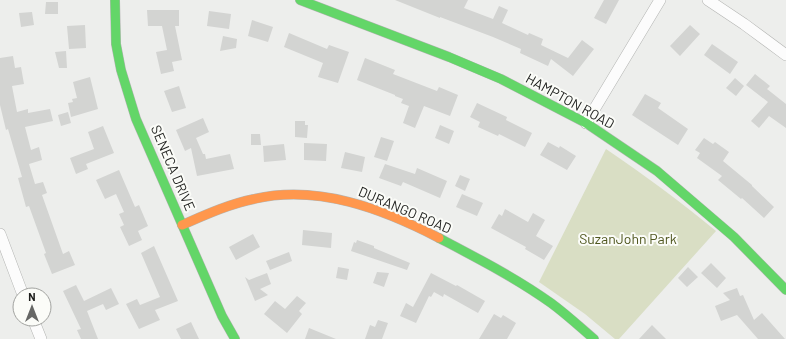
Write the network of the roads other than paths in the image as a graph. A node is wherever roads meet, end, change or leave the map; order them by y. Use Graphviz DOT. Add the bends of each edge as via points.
graph roads {
  1 [pos="115,0"];
  2 [pos="300,0"];
  3 [pos="660,0"];
  4 [pos="708,0"];
  5 [pos="786,55"];
  6 [pos="586,123"];
  7 [pos="182,225"];
  8 [pos="0,234"];
  9 [pos="20,287"];
  10 [pos="786,290"];
  11 [pos="36,327"];
  12 [pos="41,339"];
  13 [pos="235,339"];
  14 [pos="594,339"];
  1 -- 7 [label="street, SENECA DRIVE" via="116,44 121,70 136,119"];
  2 -- 6 [label="street, HAMPTON ROAD" via="501,79"];
  3 -- 6 [label="street"];
  4 -- 5 [label="street"];
  6 -- 10 [label="street, HAMPTON ROAD" via="657,171 734,237"];
  7 -- 13 [label="street, SENECA DRIVE" via="222,316"];
  7 -- 14 [label="street, DURANGO ROAD" via="233,205 270,196 300,194 366,206 440,238 510,277 552,304"];
  8 -- 9 [label="street"];
  11 -- 12 [label="street"];
}
